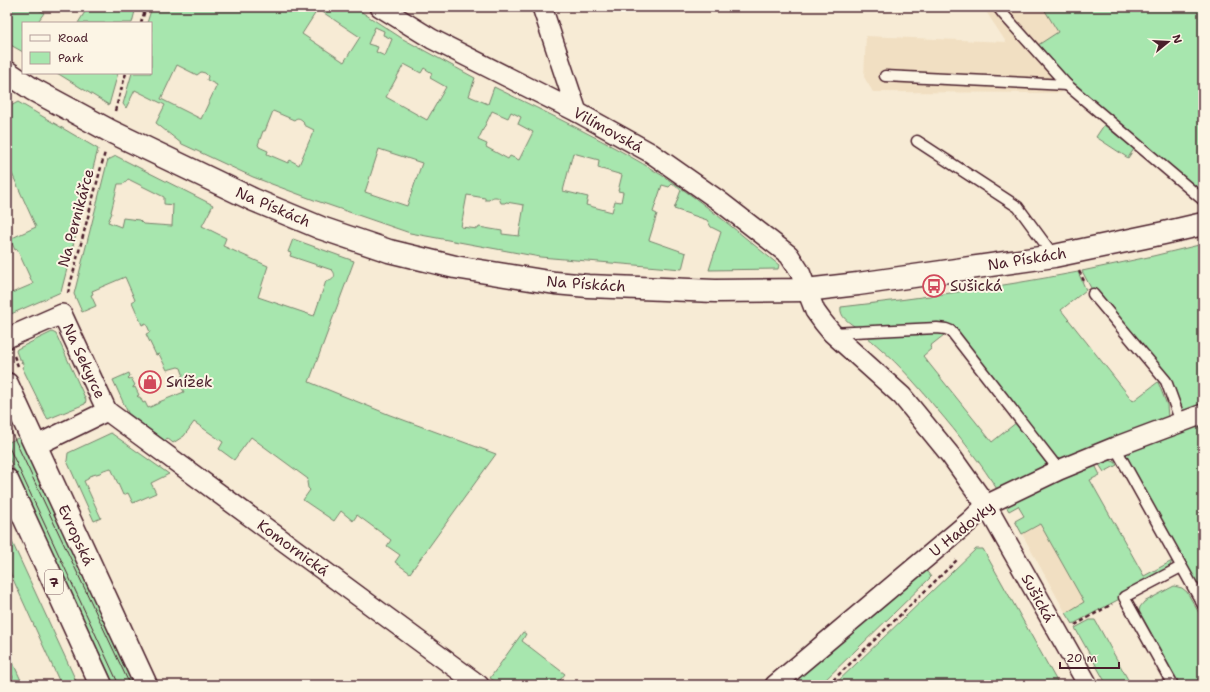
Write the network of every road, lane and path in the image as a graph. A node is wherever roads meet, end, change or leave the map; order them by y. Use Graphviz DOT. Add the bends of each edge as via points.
graph roads {
  1 [pos="146,7"];
  2 [pos="380,7"];
  3 [pos="998,7"];
  4 [pos="539,10"];
  5 [pos="141,22"];
  6 [pos="7,72"];
  7 [pos="126,74"];
  8 [pos="885,76"];
  9 [pos="1066,85"];
  10 [pos="577,112"];
  11 [pos="115,113"];
  12 [pos="918,141"];
  13 [pos="106,149"];
  14 [pos="1203,200"];
  15 [pos="1203,224"];
  16 [pos="1054,256"];
  17 [pos="1077,267"];
  18 [pos="1086,284"];
  19 [pos="806,290"];
  20 [pos="68,293"];
  21 [pos="1093,294"];
  22 [pos="832,333"];
  23 [pos="7,338"];
  24 [pos="7,384"];
  25 [pos="107,411"];
  26 [pos="1203,414"];
  27 [pos="1181,422"];
  28 [pos="35,446"];
  29 [pos="1115,447"];
  30 [pos="1059,470"];
  31 [pos="7,480"];
  32 [pos="986,505"];
  33 [pos="963,554"];
  34 [pos="1181,567"];
  35 [pos="1124,597"];
  36 [pos="1203,605"];
  37 [pos="1090,616"];
  38 [pos="7,668"];
  39 [pos="16,685"];
  40 [pos="101,685"];
  41 [pos="146,685"];
  42 [pos="479,685"];
  43 [pos="775,685"];
  44 [pos="828,685"];
  45 [pos="1088,685"];
  46 [pos="1173,685"];
  1 -- 5 [label="path"];
  2 -- 10 [label="street, Vilímovská" via="432,39"];
  3 -- 9 [label="lane"];
  4 -- 10 [label="street"];
  6 -- 19 [label="street, Na Pískách" via="32,89 110,131 254,200 321,228 389,251 455,267 555,283 715,291"];
  7 -- 11 [label="path"];
  8 -- 9 [label="lane"];
  9 -- 14 [label="lane"];
  10 -- 19 [label="street, Vilímovská" via="651,153 718,200 788,255 800,272"];
  12 -- 16 [label="lane" via="1018,207"];
  13 -- 20 [label="path, Na Pernikářce"];
  15 -- 16 [label="street, Na Pískách"];
  16 -- 19 [label="street, Na Pískách"];
  17 -- 18 [label="path"];
  19 -- 22 [label="street, Sušická" via="815,311"];
  21 -- 27 [label="lane" via="1166,381"];
  22 -- 30 [label="lane" via="937,328 951,331"];
  22 -- 32 [label="street, Sušická" via="902,396 951,456"];
  23 -- 25 [label="street, Na Sekyrce" via="62,314"];
  24 -- 28 [label="street, Evropská"];
  25 -- 28 [label="street, Na Sekyrce"];
  25 -- 42 [label="street, Komornická"];
  26 -- 27 [label="street, U Hadovky"];
  27 -- 29 [label="street, U Hadovky"];
  28 -- 41 [label="street, Evropská"];
  29 -- 30 [label="street, U Hadovky"];
  29 -- 34 [label="lane"];
  30 -- 32 [label="street, U Hadovky"];
  31 -- 40 [label="street, 7"];
  32 -- 43 [label="street, U Hadovky"];
  32 -- 45 [label="street, Sušická"];
  33 -- 44 [label="path"];
  34 -- 35 [label="lane"];
  34 -- 36 [label="lane"];
  35 -- 37 [label="path"];
  35 -- 46 [label="lane"];
  38 -- 39 [label="path"];
}
